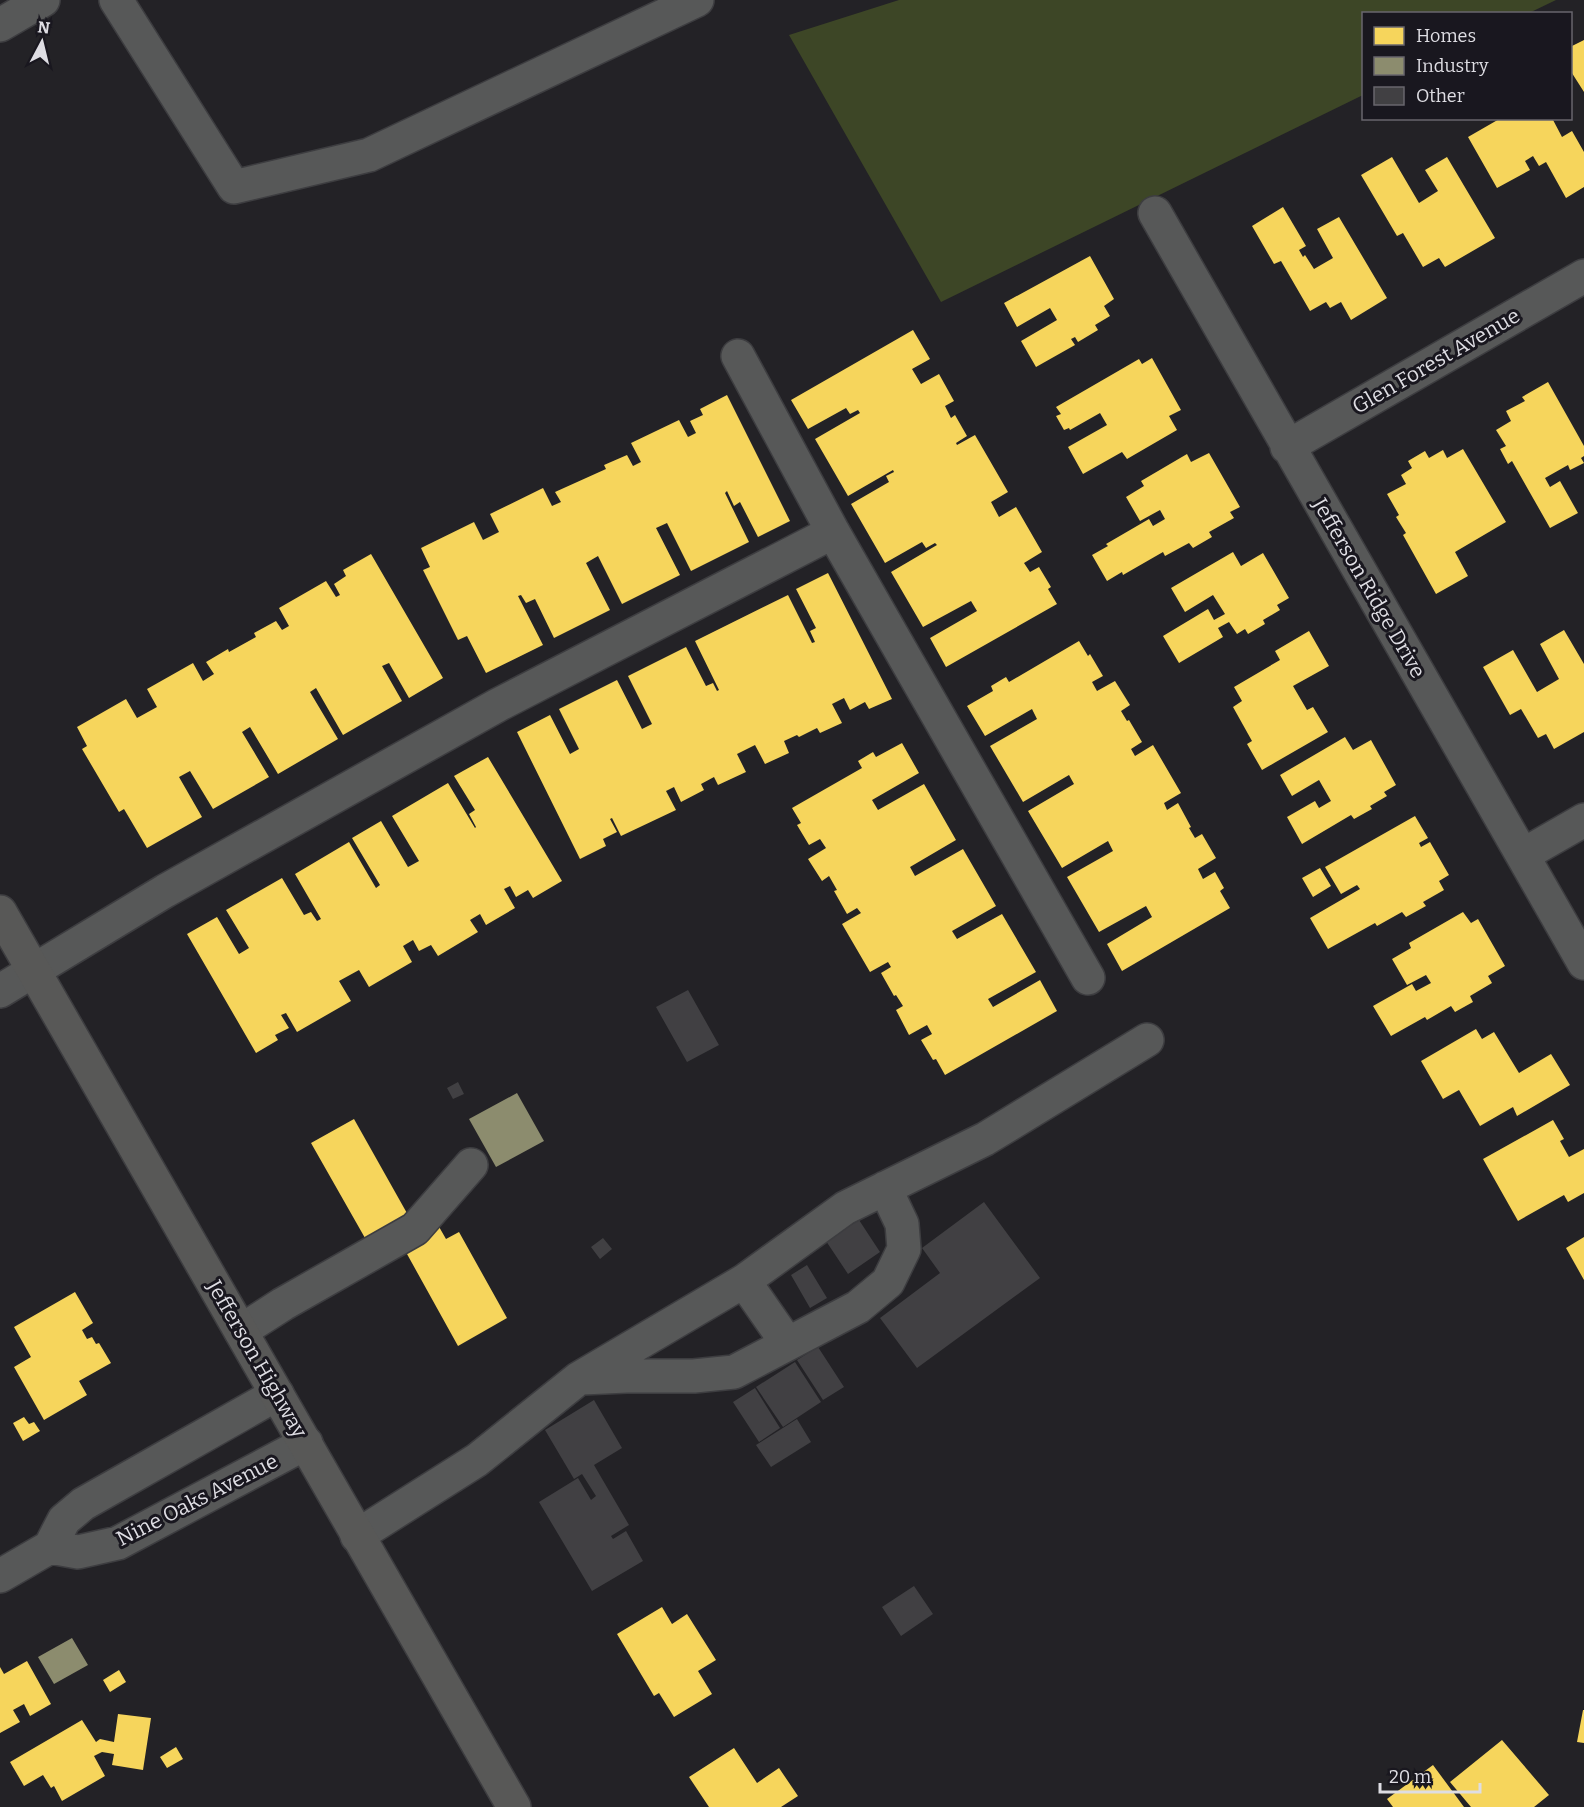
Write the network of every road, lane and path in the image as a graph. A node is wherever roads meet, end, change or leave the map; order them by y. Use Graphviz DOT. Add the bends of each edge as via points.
graph roads {
  1 [pos="43,0"];
  2 [pos="116,0"];
  3 [pos="698,0"];
  4 [pos="0,25"];
  5 [pos="1155,213"];
  6 [pos="1584,276"];
  7 [pos="738,356"];
  8 [pos="1287,447"];
  9 [pos="833,532"];
  10 [pos="1584,820"];
  11 [pos="1523,855"];
  12 [pos="0,912"];
  13 [pos="1584,963"];
  14 [pos="33,972"];
  15 [pos="1088,978"];
  16 [pos="0,991"];
  17 [pos="1147,1040"];
  18 [pos="471,1165"];
  19 [pos="885,1188"];
  20 [pos="744,1281"];
  21 [pos="241,1331"];
  22 [pos="787,1343"];
  23 [pos="578,1379"];
  24 [pos="277,1394"];
  25 [pos="306,1443"];
  26 [pos="357,1536"];
  27 [pos="50,1547"];
  28 [pos="0,1576"];
  29 [pos="514,1807"];
  1 -- 4 [label="street"];
  2 -- 3 [label="street" via="234,188 369,155"];
  5 -- 8 [label="street, Jefferson Ridge Drive"];
  6 -- 8 [label="street, Glen Forest Avenue"];
  7 -- 9 [label="street"];
  8 -- 11 [label="street, Jefferson Ridge Drive"];
  9 -- 14 [label="street" via="498,705 165,891"];
  9 -- 15 [label="street"];
  10 -- 11 [label="street"];
  11 -- 13 [label="street, Jefferson Ridge Drive"];
  12 -- 14 [label="main road, Jefferson Highway"];
  14 -- 16 [label="street"];
  14 -- 21 [label="main road, Jefferson Highway"];
  17 -- 19 [label="street" via="985,1139"];
  18 -- 21 [label="street" via="415,1229"];
  19 -- 20 [label="street" via="845,1208"];
  19 -- 22 [label="street" via="902,1224 904,1249 888,1282 858,1307"];
  20 -- 22 [label="street"];
  20 -- 23 [label="street"];
  21 -- 24 [label="main road, Jefferson Highway"];
  22 -- 23 [label="street" via="734,1372"];
  23 -- 26 [label="street" via="477,1460"];
  24 -- 25 [label="main road, Jefferson Highway"];
  24 -- 27 [label="street" via="82,1504 64,1520"];
  25 -- 26 [label="main road, Jefferson Highway"];
  25 -- 27 [label="street, Nine Oaks Avenue" via="118,1543 78,1552"];
  26 -- 29 [label="main road, Jefferson Highway"];
  27 -- 28 [label="street"];
}
